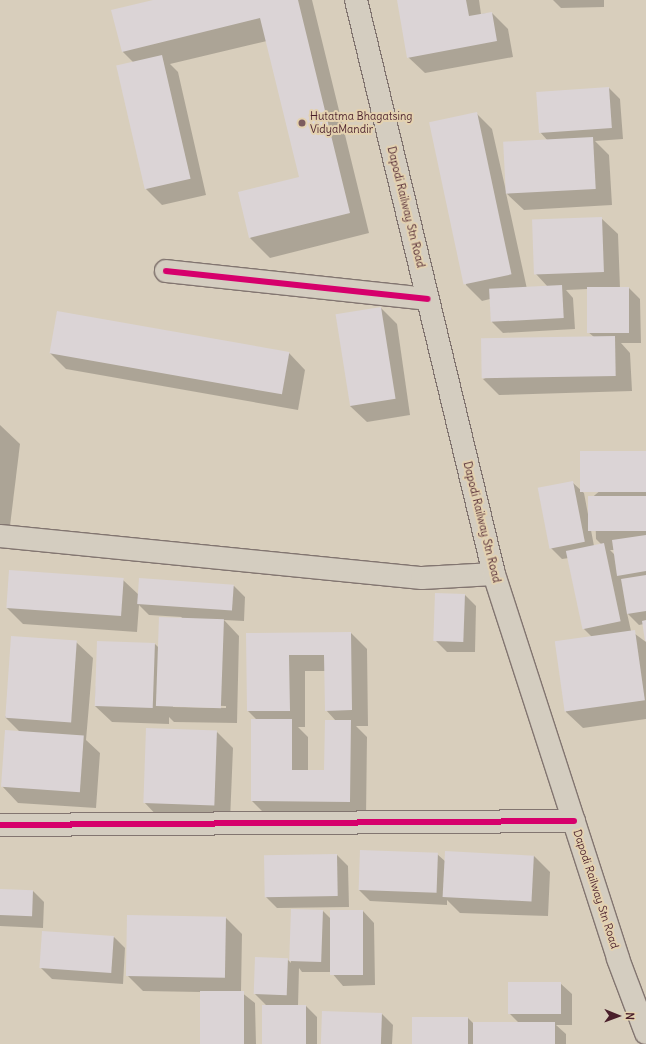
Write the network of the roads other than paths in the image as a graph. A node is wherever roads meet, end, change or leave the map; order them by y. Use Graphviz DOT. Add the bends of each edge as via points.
graph roads {
  1 [pos="356,0"];
  2 [pos="166,271"];
  3 [pos="428,299"];
  4 [pos="0,536"];
  5 [pos="494,574"];
  6 [pos="574,821"];
  7 [pos="0,825"];
  8 [pos="646,1033"];
  1 -- 3 [label="main road, Dapodi Railway Stn Road"];
  2 -- 3 [label="main road"];
  3 -- 5 [label="main road, Dapodi Railway Stn Road"];
  4 -- 5 [label="main road" via="422,578"];
  5 -- 6 [label="main road, Dapodi Railway Stn Road"];
  6 -- 7 [label="main road"];
  6 -- 8 [label="main road, Dapodi Railway Stn Road"];
}
